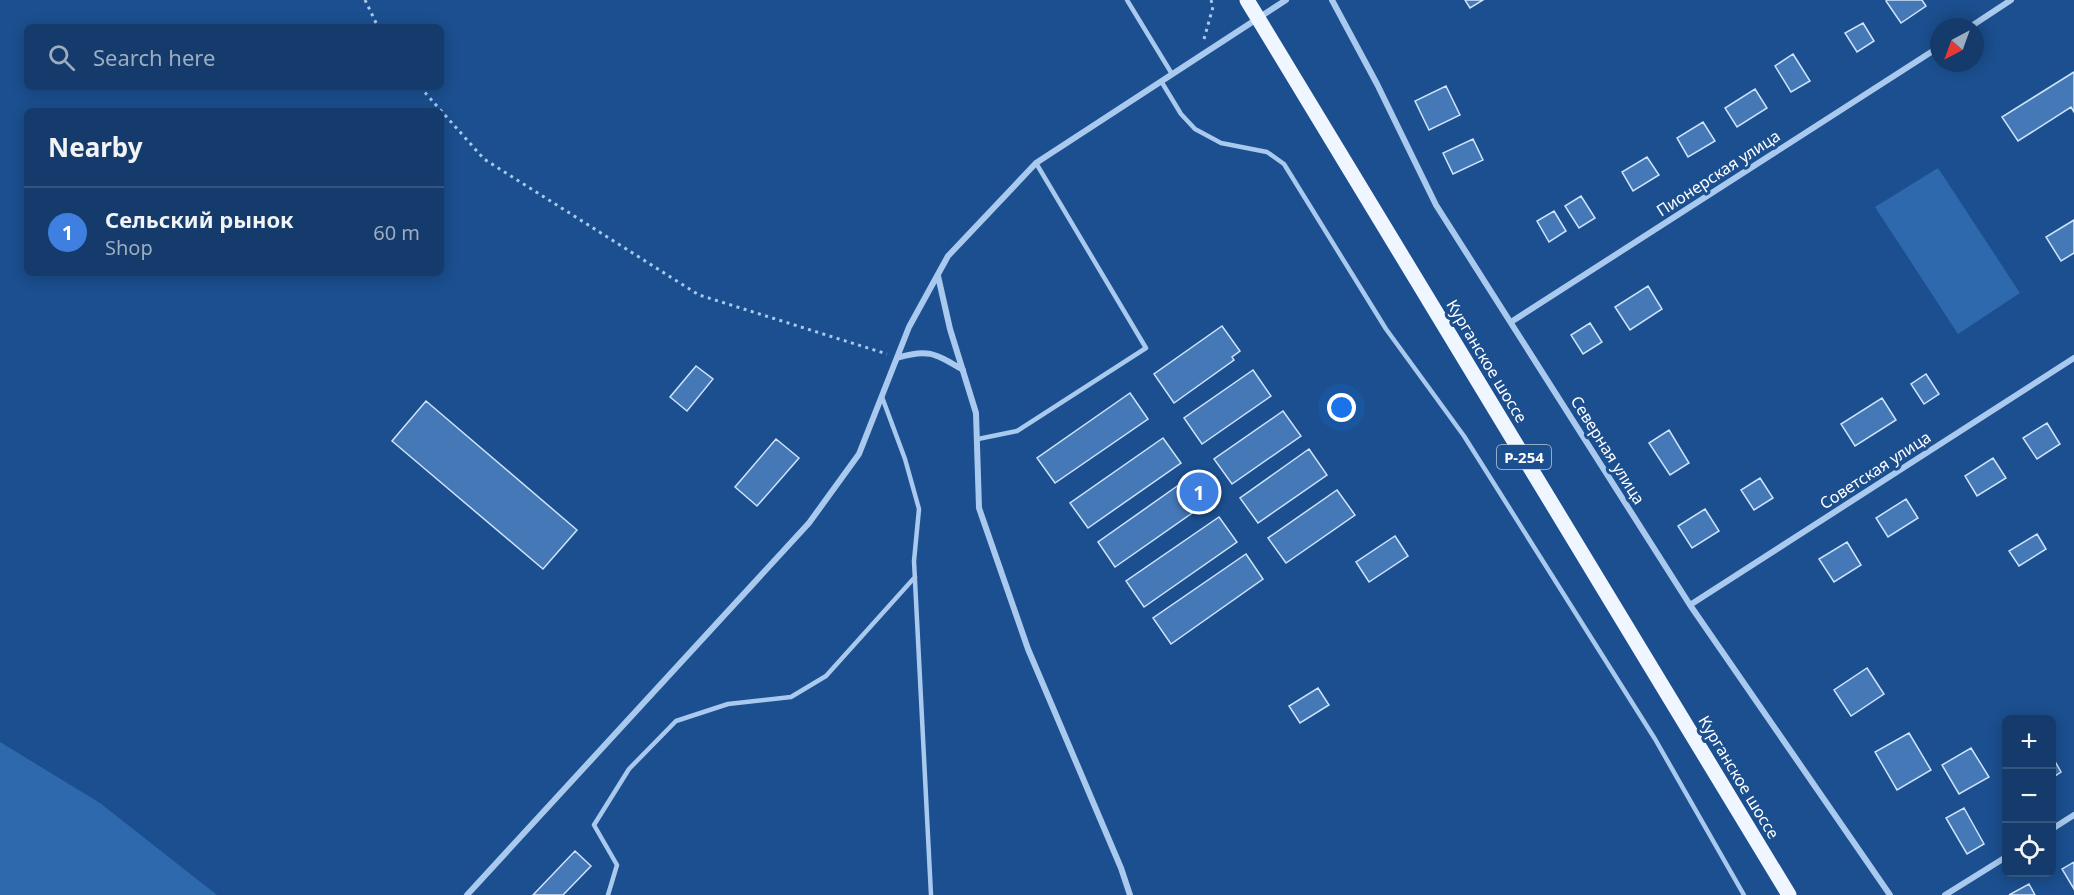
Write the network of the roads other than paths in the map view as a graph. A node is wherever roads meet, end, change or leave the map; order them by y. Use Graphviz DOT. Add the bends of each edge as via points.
graph roads {
  1 [pos="1126,0"];
  2 [pos="1247,0"];
  3 [pos="1286,0"];
  4 [pos="1332,0"];
  5 [pos="2011,0"];
  6 [pos="1258,18"];
  7 [pos="1984,18"];
  8 [pos="1930,53"];
  9 [pos="1172,74"];
  10 [pos="1161,81"];
  11 [pos="1036,163"];
  12 [pos="938,275"];
  13 [pos="1511,322"];
  14 [pos="897,358"];
  15 [pos="2074,358"];
  16 [pos="963,371"];
  17 [pos="882,397"];
  18 [pos="978,439"];
  19 [pos="915,577"];
  20 [pos="1690,605"];
  21 [pos="2074,815"];
  22 [pos="2056,826"];
  23 [pos="2002,860"];
  24 [pos="467,895"];
  25 [pos="608,895"];
  26 [pos="931,895"];
  27 [pos="1130,895"];
  28 [pos="1744,895"];
  29 [pos="1790,895"];
  30 [pos="1890,895"];
  31 [pos="1945,895"];
  1 -- 9 [label="lane"];
  2 -- 6 [label="main road, Курганское шоссе / Р-254"];
  3 -- 6 [label="street"];
  4 -- 13 [label="street, Северная улица" via="1437,205"];
  5 -- 7 [label="street"];
  6 -- 9 [label="street"];
  6 -- 29 [label="main road, Курганское шоссе / Р-254"];
  8 -- 13 [label="street, Пионерская улица"];
  9 -- 10 [label="street"];
  10 -- 11 [label="street"];
  10 -- 28 [label="lane" via="1195,129 1221,143 1268,152 1284,164 1386,329 1464,436 1585,627"];
  11 -- 12 [label="street" via="948,256"];
  11 -- 18 [label="lane" via="1146,348 1017,431"];
  12 -- 14 [label="street"];
  12 -- 16 [label="street"];
  13 -- 20 [label="street, Северная улица"];
  14 -- 16 [label="street" via="916,352 937,355"];
  14 -- 17 [label="street"];
  15 -- 20 [label="street, Советская улица"];
  16 -- 18 [label="street" via="976,413"];
  17 -- 19 [label="lane" via="919,509"];
  17 -- 24 [label="street" via="859,454 810,523"];
  18 -- 27 [label="street" via="979,508 1028,649"];
  19 -- 25 [label="lane" via="826,676 791,697 728,704 676,721 629,769 594,825 616,865"];
  19 -- 26 [label="lane"];
  20 -- 30 [label="street, Северная улица"];
  21 -- 22 [label="street"];
  23 -- 31 [label="street"];
}
